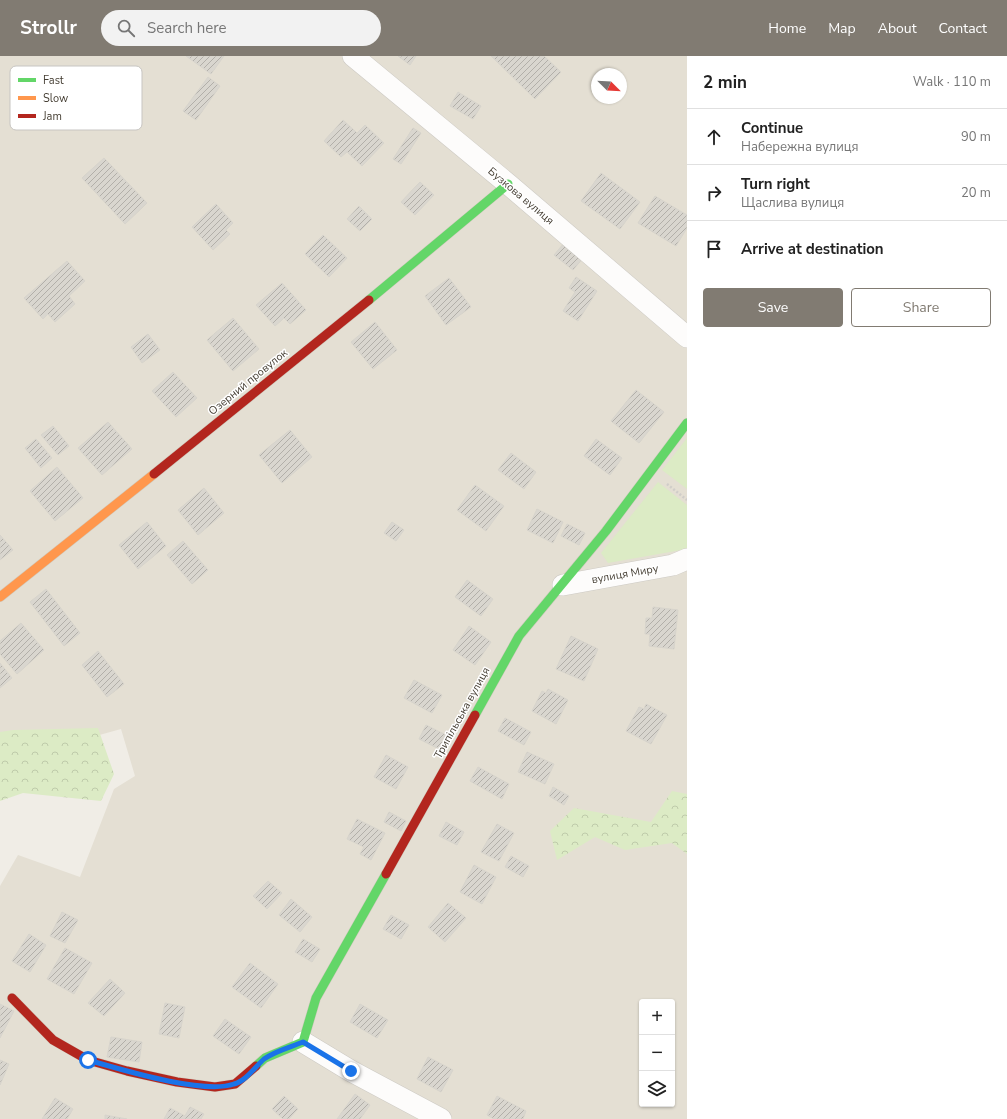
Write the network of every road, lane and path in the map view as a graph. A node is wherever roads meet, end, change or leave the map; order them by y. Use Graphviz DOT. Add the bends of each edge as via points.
graph roads {
  1 [pos="353,56"];
  2 [pos="508,184"];
  3 [pos="687,338"];
  4 [pos="687,423"];
  5 [pos="652,474"];
  6 [pos="687,500"];
  7 [pos="687,559"];
  8 [pos="563,585"];
  9 [pos="0,597"];
  10 [pos="12,998"];
  11 [pos="303,1042"];
  12 [pos="442,1119"];
  1 -- 2 [label="street, Бузкова вулиця"];
  2 -- 3 [label="street, Бузкова вулиця"];
  2 -- 9 [label="street, Озерний провулок" via="334,329"];
  4 -- 5 [label="street, Трипільська вулиця"];
  5 -- 6 [label="path"];
  5 -- 8 [label="street, Трипільська вулиця"];
  7 -- 8 [label="street, вулиця Миру" via="673,565"];
  8 -- 11 [label="street, Трипільська вулиця" via="520,636 316,998"];
  10 -- 11 [label="street" via="53,1040 88,1060 176,1082 215,1087 235,1084 265,1058"];
  11 -- 12 [label="street" via="351,1071"];
}
